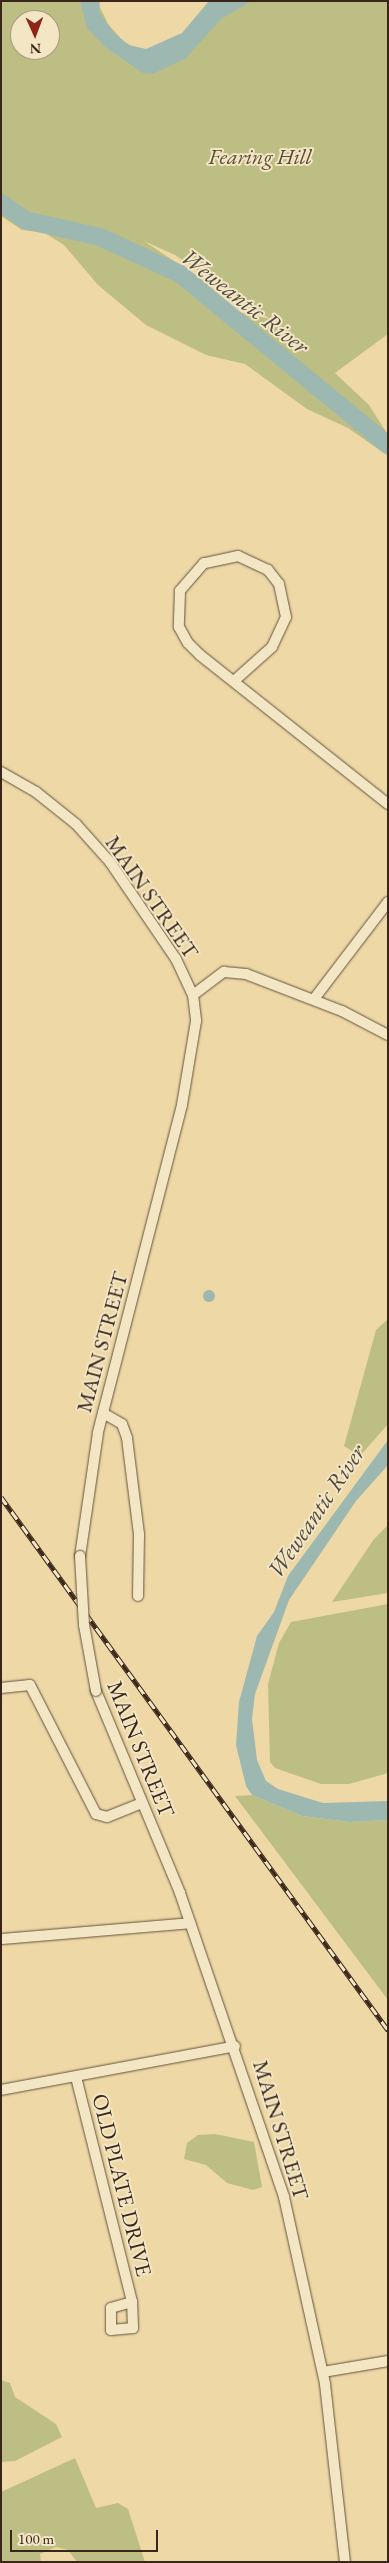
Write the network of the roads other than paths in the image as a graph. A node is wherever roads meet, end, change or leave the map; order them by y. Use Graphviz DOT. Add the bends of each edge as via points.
graph roads {
  1 [pos="234,681"];
  2 [pos="1,772"];
  3 [pos="388,804"];
  4 [pos="388,902"];
  5 [pos="193,995"];
  6 [pos="314,999"];
  7 [pos="388,1035"];
  8 [pos="103,1413"];
  9 [pos="138,1596"];
  10 [pos="1,1688"];
  11 [pos="142,1803"];
  12 [pos="190,1923"];
  13 [pos="1,1939"];
  14 [pos="235,2046"];
  15 [pos="76,2077"];
  16 [pos="1,2090"];
  17 [pos="132,2302"];
  18 [pos="388,2360"];
  19 [pos="323,2372"];
  20 [pos="345,2562"];
  1 -- 1 [label="street" via="188,644 176,608 180,590 192,572 219,557 238,556 254,561 274,577 285,600 286,617 272,647"];
  1 -- 3 [label="street"];
  2 -- 5 [label="street, MAIN STREET" via="36,792 76,824 110,862 176,959"];
  4 -- 6 [label="street"];
  5 -- 6 [label="street" via="224,972 246,974"];
  5 -- 8 [label="street, MAIN STREET" via="195,1043 182,1105"];
  6 -- 7 [label="street"];
  8 -- 9 [label="street" via="122,1424 127,1438 139,1534"];
  8 -- 11 [label="street, MAIN STREET, bridge" via="80,1556 87,1646 96,1691"];
  10 -- 11 [label="street" via="30,1685 96,1814 107,1817"];
  11 -- 12 [label="street, MAIN STREET"];
  12 -- 13 [label="street"];
  12 -- 14 [label="street, MAIN STREET"];
  14 -- 15 [label="street"];
  14 -- 19 [label="street, MAIN STREET" via="284,2197"];
  15 -- 16 [label="street"];
  15 -- 17 [label="street, OLD PLATE DRIVE"];
  18 -- 19 [label="street"];
  19 -- 20 [label="street, MAIN STREET"];
}
